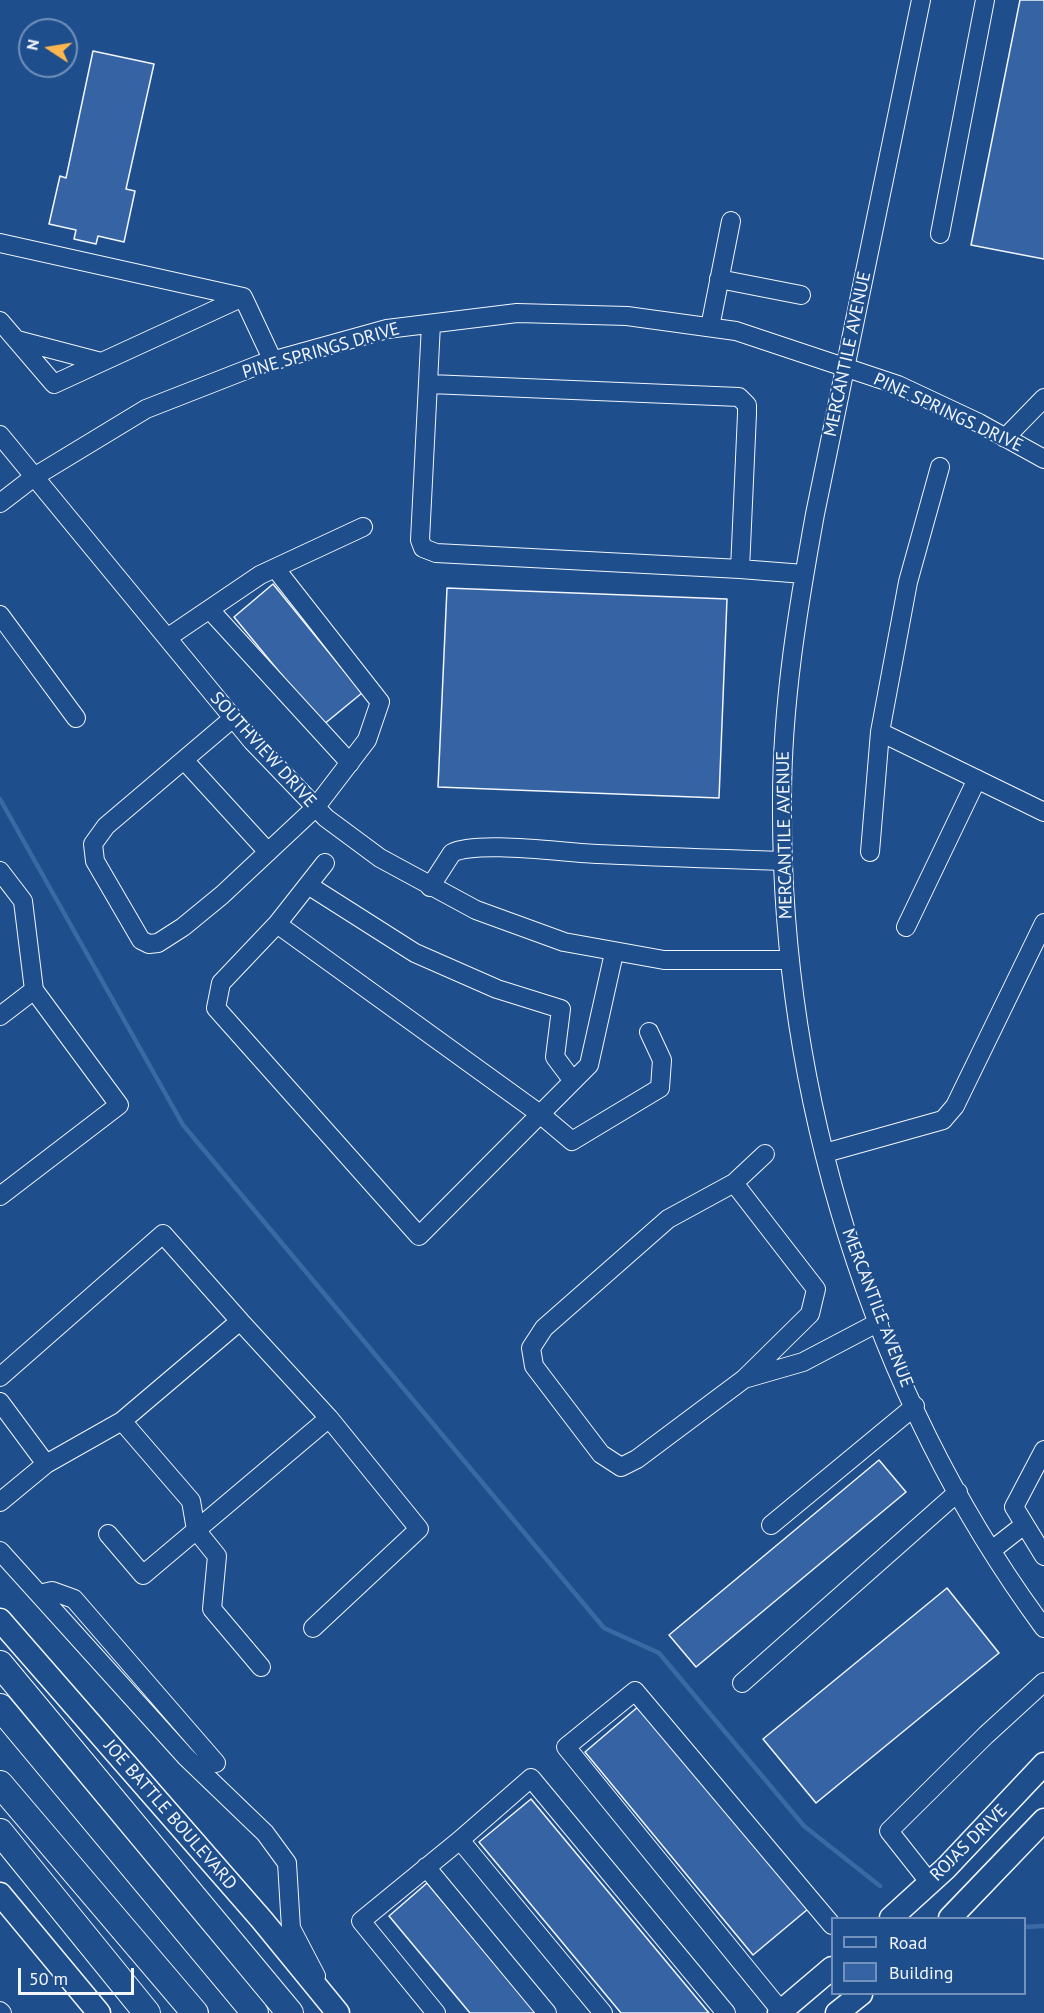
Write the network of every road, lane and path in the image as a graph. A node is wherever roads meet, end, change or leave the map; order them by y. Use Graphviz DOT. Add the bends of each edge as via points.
graph roads {
  1 [pos="921,0"];
  2 [pos="986,0"];
  3 [pos="731,221"];
  4 [pos="940,234"];
  5 [pos="0,243"];
  6 [pos="719,279"];
  7 [pos="801,295"];
  8 [pos="243,297"];
  9 [pos="0,321"];
  10 [pos="431,324"];
  11 [pos="710,327"];
  12 [pos="16,340"];
  13 [pos="273,361"];
  14 [pos="101,362"];
  15 [pos="845,366"];
  16 [pos="430,384"];
  17 [pos="1044,398"];
  18 [pos="0,435"];
  19 [pos="1005,438"];
  20 [pos="1044,459"];
  21 [pos="940,467"];
  22 [pos="34,477"];
  23 [pos="0,503"];
  24 [pos="363,528"];
  25 [pos="275,568"];
  26 [pos="740,569"];
  27 [pos="804,574"];
  28 [pos="210,610"];
  29 [pos="0,615"];
  30 [pos="167,638"];
  31 [pos="76,718"];
  32 [pos="232,719"];
  33 [pos="880,732"];
  34 [pos="184,760"];
  35 [pos="350,763"];
  36 [pos="977,779"];
  37 [pos="315,808"];
  38 [pos="1044,812"];
  39 [pos="268,852"];
  40 [pos="870,852"];
  41 [pos="783,861"];
  42 [pos="325,863"];
  43 [pos="0,871"];
  44 [pos="308,885"];
  45 [pos="430,887"];
  46 [pos="1044,923"];
  47 [pos="276,924"];
  48 [pos="906,927"];
  49 [pos="614,953"];
  50 [pos="789,960"];
  51 [pos="34,990"];
  52 [pos="0,1016"];
  53 [pos="650,1032"];
  54 [pos="573,1082"];
  55 [pos="540,1114"];
  56 [pos="825,1153"];
  57 [pos="765,1154"];
  58 [pos="734,1183"];
  59 [pos="0,1196"];
  60 [pos="240,1321"];
  61 [pos="879,1322"];
  62 [pos="0,1377"];
  63 [pos="744,1379"];
  64 [pos="0,1402"];
  65 [pos="915,1406"];
  66 [pos="329,1418"];
  67 [pos="122,1421"];
  68 [pos="1044,1450"];
  69 [pos="46,1464"];
  70 [pos="958,1492"];
  71 [pos="0,1502"];
  72 [pos="771,1525"];
  73 [pos="1024,1525"];
  74 [pos="196,1530"];
  75 [pos="108,1534"];
  76 [pos="992,1550"];
  77 [pos="0,1551"];
  78 [pos="1044,1556"];
  79 [pos="39,1594"];
  80 [pos="0,1620"];
  81 [pos="313,1628"];
  82 [pos="1044,1628"];
  83 [pos="0,1664"];
  84 [pos="261,1667"];
  85 [pos="1044,1682"];
  86 [pos="742,1683"];
  87 [pos="0,1707"];
  88 [pos="216,1763"];
  89 [pos="1044,1764"];
  90 [pos="0,1784"];
  91 [pos="1044,1820"];
  92 [pos="0,1832"];
  93 [pos="460,1840"];
  94 [pos="426,1868"];
  95 [pos="930,1883"];
  96 [pos="0,1894"];
  97 [pos="892,1917"];
  98 [pos="951,1917"];
  99 [pos="831,1924"];
  100 [pos="831,1969"];
  101 [pos="860,1995"];
  102 [pos="336,2011"];
  103 [pos="780,2012"];
  104 [pos="99,2013"];
  105 [pos="147,2013"];
  106 [pos="195,2013"];
  107 [pos="255,2013"];
  108 [pos="290,2013"];
  109 [pos="436,2013"];
  110 [pos="547,2013"];
  111 [pos="603,2013"];
  112 [pos="726,2013"];
  113 [pos="837,2013"];
  1 -- 15 [label="street, MERCANTILE AVENUE"];
  2 -- 4 [label="street"];
  3 -- 6 [label="street"];
  5 -- 8 [label="street"];
  6 -- 7 [label="street"];
  6 -- 11 [label="street"];
  8 -- 13 [label="street"];
  8 -- 14 [label="street"];
  9 -- 12 [label="street"];
  10 -- 11 [label="street, PINE SPRINGS DRIVE" via="517,313 627,316"];
  10 -- 13 [label="street, PINE SPRINGS DRIVE" via="387,329"];
  10 -- 16 [label="street"];
  11 -- 15 [label="street, PINE SPRINGS DRIVE" via="736,331"];
  12 -- 14 [label="street"];
  12 -- 14 [label="street" via="54,384"];
  13 -- 22 [label="street, PINE SPRINGS DRIVE" via="146,409"];
  15 -- 19 [label="street, PINE SPRINGS DRIVE" via="898,385"];
  15 -- 27 [label="street, MERCANTILE AVENUE"];
  16 -- 26 [label="street" via="420,540 423,548 436,553"];
  16 -- 26 [label="street" via="739,397 747,405"];
  17 -- 19 [label="street"];
  18 -- 22 [label="street, SOUTHVIEW DRIVE"];
  19 -- 20 [label="street, PINE SPRINGS DRIVE"];
  21 -- 33 [label="street" via="908,582"];
  22 -- 23 [label="street, PINE SPRINGS DRIVE"];
  22 -- 30 [label="street, SOUTHVIEW DRIVE"];
  24 -- 25 [label="street"];
  25 -- 28 [label="street" via="260,574"];
  25 -- 35 [label="street" via="380,702 367,740"];
  26 -- 27 [label="street"];
  27 -- 41 [label="street, MERCANTILE AVENUE" via="785,723"];
  28 -- 30 [label="street"];
  28 -- 35 [label="street"];
  29 -- 31 [label="street"];
  30 -- 32 [label="street, SOUTHVIEW DRIVE"];
  32 -- 34 [label="street"];
  32 -- 37 [label="street, SOUTHVIEW DRIVE"];
  33 -- 36 [label="street"];
  33 -- 40 [label="street"];
  34 -- 39 [label="street"];
  34 -- 39 [label="street" via="96,838 95,861 141,940 158,943 210,905"];
  35 -- 37 [label="street"];
  36 -- 38 [label="street"];
  36 -- 48 [label="street"];
  37 -- 39 [label="street"];
  37 -- 45 [label="street, SOUTHVIEW DRIVE" via="380,858"];
  41 -- 45 [label="street" via="465,849 452,853"];
  41 -- 50 [label="street, MERCANTILE AVENUE"];
  42 -- 44 [label="street"];
  43 -- 51 [label="street" via="23,901"];
  44 -- 47 [label="street"];
  44 -- 54 [label="street" via="415,953 497,989 561,1009 555,1057"];
  45 -- 49 [label="street, SOUTHVIEW DRIVE" via="527,930"];
  46 -- 56 [label="street" via="955,1106 943,1120"];
  47 -- 55 [label="street"];
  47 -- 55 [label="street" via="221,983 216,1008 420,1236"];
  49 -- 50 [label="street, SOUTHVIEW DRIVE" via="698,962"];
  49 -- 54 [label="street" via="589,1065"];
  50 -- 56 [label="street, MERCANTILE AVENUE"];
  51 -- 52 [label="street"];
  51 -- 59 [label="street" via="119,1105"];
  53 -- 55 [label="street" via="662,1060 660,1088 572,1141"];
  54 -- 55 [label="street"];
  56 -- 61 [label="street, MERCANTILE AVENUE" via="851,1246"];
  57 -- 58 [label="street"];
  58 -- 63 [label="street" via="816,1289 810,1314"];
  58 -- 63 [label="street" via="668,1219 544,1328 531,1348 534,1366 601,1454 621,1467"];
  60 -- 62 [label="street" via="163,1234"];
  60 -- 66 [label="street"];
  60 -- 67 [label="street"];
  61 -- 63 [label="street" via="803,1362"];
  61 -- 65 [label="street, MERCANTILE AVENUE"];
  64 -- 69 [label="street"];
  65 -- 70 [label="street, MERCANTILE AVENUE"];
  65 -- 72 [label="street"];
  66 -- 74 [label="street"];
  66 -- 81 [label="street" via="419,1529"];
  67 -- 69 [label="street"];
  67 -- 74 [label="street" via="191,1501"];
  68 -- 73 [label="street" via="1014,1507"];
  69 -- 71 [label="street"];
  70 -- 76 [label="street, MERCANTILE AVENUE"];
  70 -- 86 [label="street"];
  73 -- 76 [label="street"];
  73 -- 78 [label="street"];
  74 -- 75 [label="street" via="143,1575"];
  74 -- 84 [label="street" via="217,1556 212,1609"];
  76 -- 82 [label="street, MERCANTILE AVENUE"];
  77 -- 79 [label="street"];
  79 -- 88 [label="street" via="52,1591 74,1599"];
  79 -- 102 [label="street" via="186,1757 265,1833 287,1863 291,1928"];
  80 -- 102 [label="main road, JOE BATTLE BOULEVARD" via="262,1920"];
  83 -- 108 [label="highway"];
  85 -- 95 [label="street" via="889,1831"];
  87 -- 107 [label="highway"];
  89 -- 95 [label="main road, ROJAS DRIVE"];
  90 -- 106 [label="highway"];
  91 -- 98 [label="main road, ROJAS DRIVE"];
  92 -- 105 [label="highway"];
  93 -- 94 [label="street"];
  93 -- 111 [label="street"];
  93 -- 112 [label="street" via="531,1778"];
  94 -- 109 [label="street" via="361,1921"];
  94 -- 110 [label="street"];
  95 -- 97 [label="main road, ROJAS DRIVE"];
  96 -- 104 [label="main road"];
  99 -- 103 [label="street" via="635,1691 567,1747"];
  100 -- 103 [label="main road"];
  101 -- 113 [label="main road"];
}
